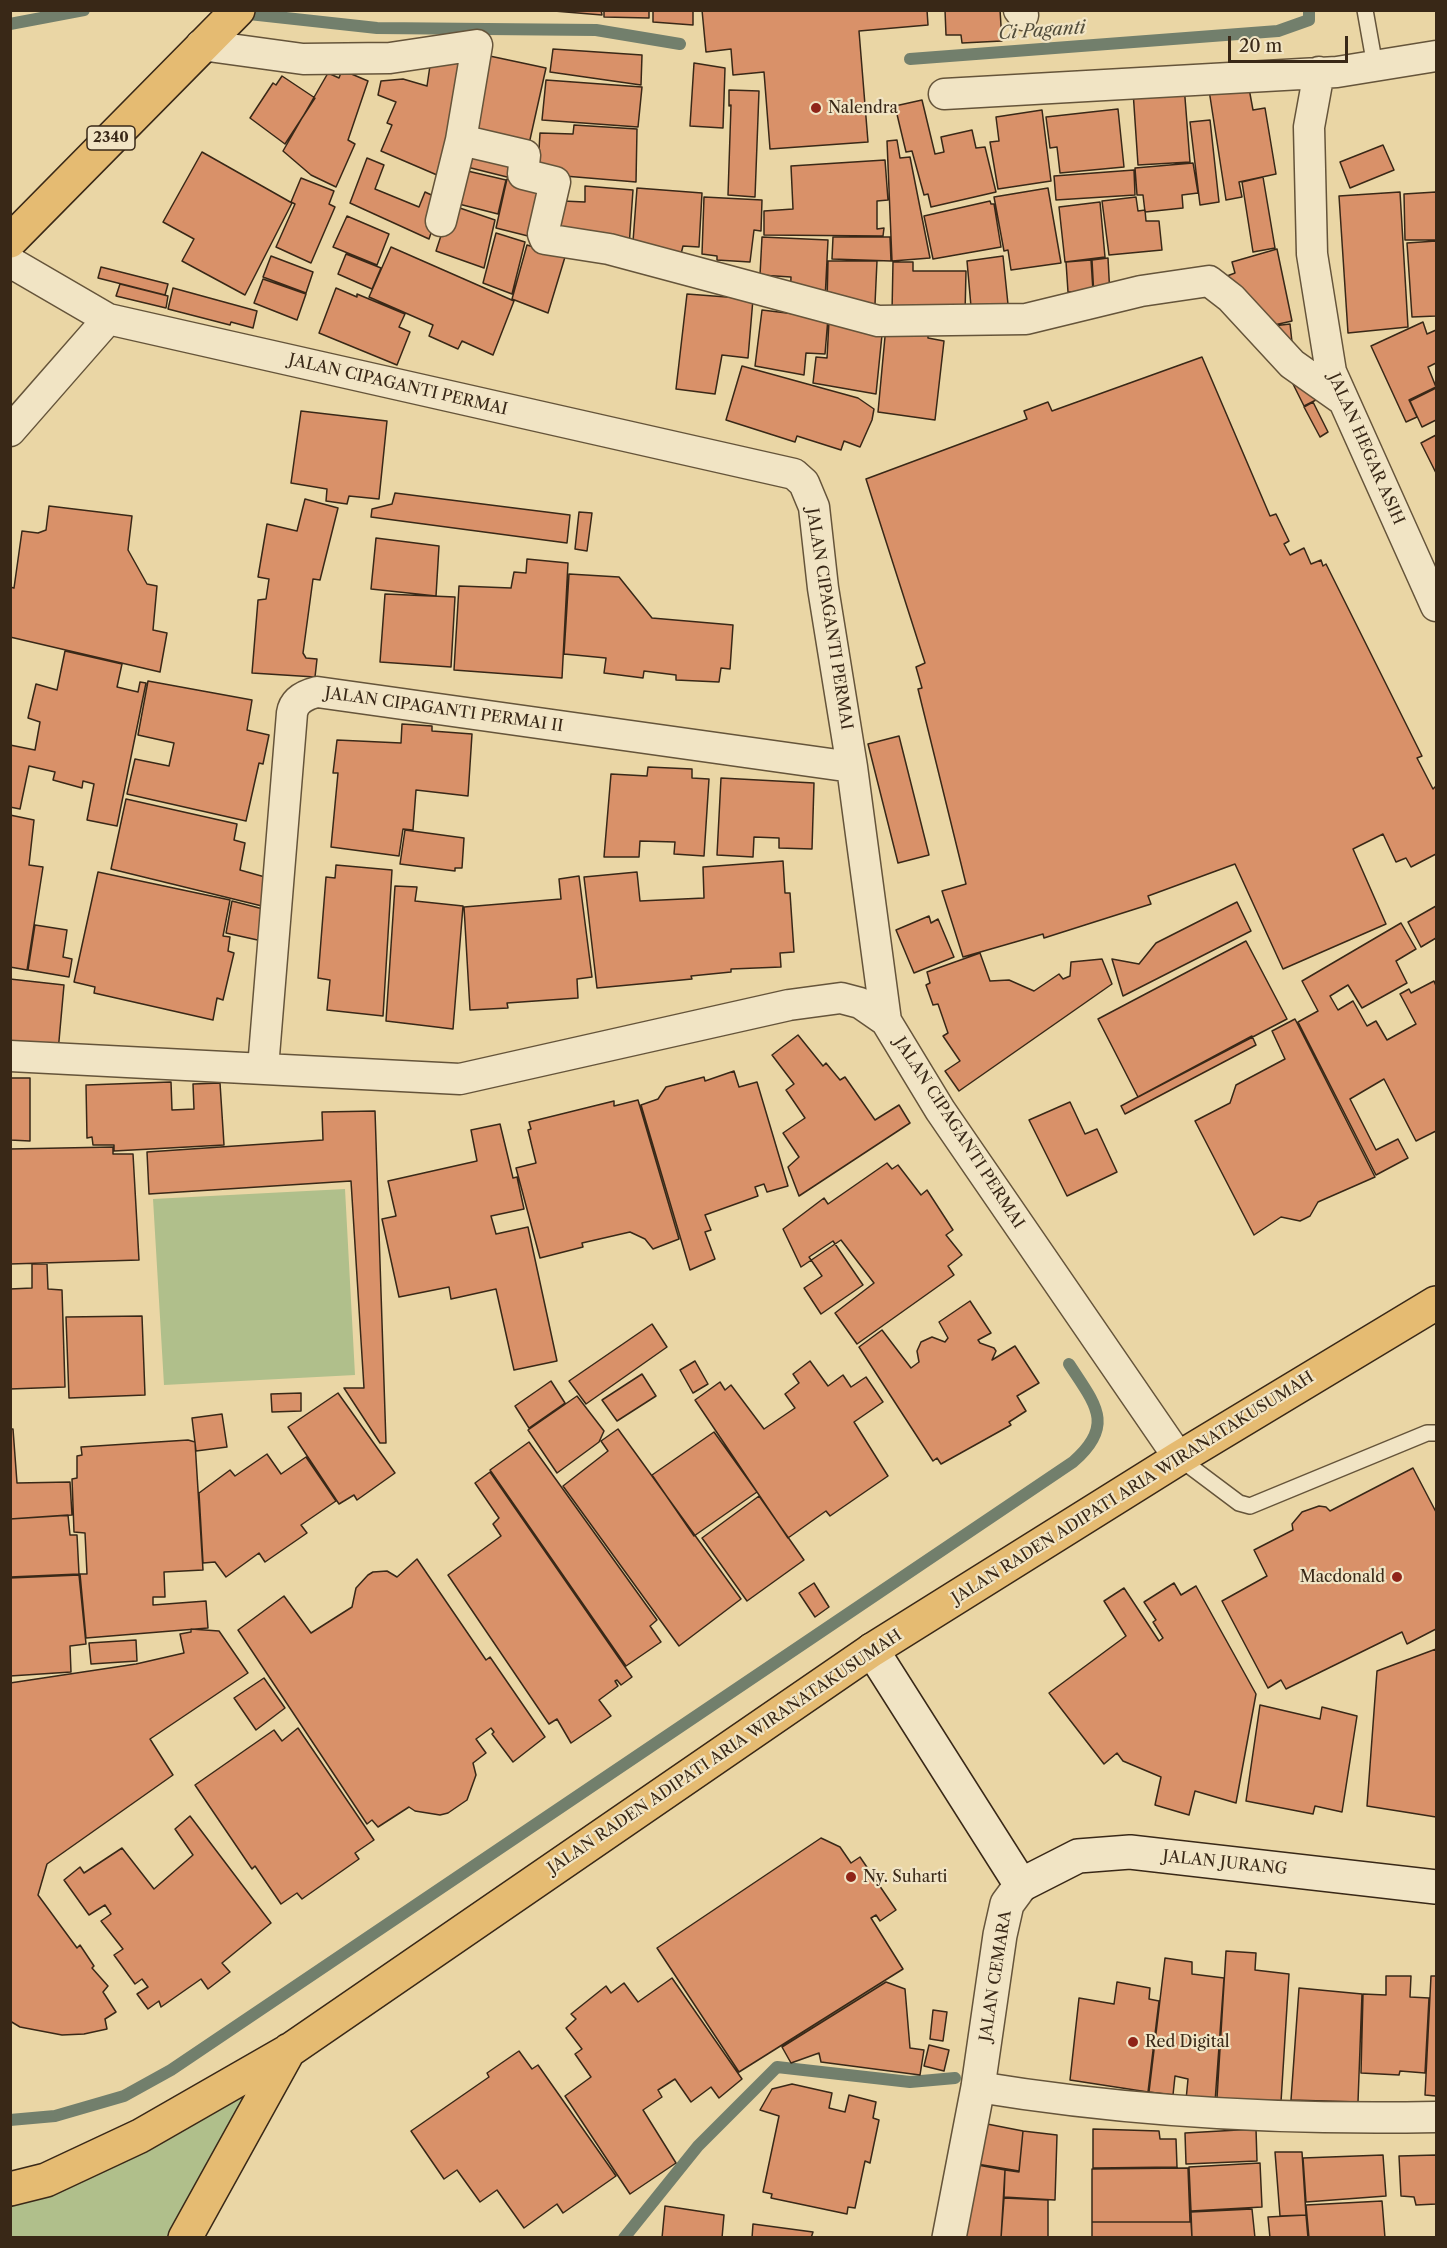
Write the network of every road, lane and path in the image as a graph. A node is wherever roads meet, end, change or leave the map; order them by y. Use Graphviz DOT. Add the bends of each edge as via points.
graph roads {
  1 [pos="238,10"];
  2 [pos="1365,10"];
  3 [pos="206,40"];
  4 [pos="1437,56"];
  5 [pos="1375,66"];
  6 [pos="1318,72"];
  7 [pos="944,94"];
  8 [pos="461,140"];
  9 [pos="441,221"];
  10 [pos="10,241"];
  11 [pos="10,262"];
  12 [pos="108,319"];
  13 [pos="1343,400"];
  14 [pos="10,431"];
  15 [pos="1437,606"];
  16 [pos="852,767"];
  17 [pos="886,1021"];
  18 [pos="10,1056"];
  19 [pos="263,1068"];
  20 [pos="1437,1304"];
  21 [pos="1437,1433"];
  22 [pos="1179,1458"];
  23 [pos="872,1650"];
  24 [pos="1021,1885"];
  25 [pos="1437,1887"];
  26 [pos="290,2050"];
  27 [pos="978,2087"];
  28 [pos="1437,2117"];
  29 [pos="10,2189"];
  30 [pos="185,2238"];
  31 [pos="949,2238"];
  1 -- 3 [label="main road, 2340"];
  2 -- 5 [label="lane"];
  3 -- 8 [label="street" via="314,59 390,58 477,45"];
  3 -- 10 [label="main road, 2340"];
  4 -- 5 [label="street"];
  5 -- 6 [label="street"];
  6 -- 7 [label="street"];
  6 -- 13 [label="street, JALAN HEGAR ASIH" via="1309,127 1312,254 1331,372"];
  8 -- 9 [label="street"];
  8 -- 13 [label="street" via="525,154 523,174 555,182 545,238 609,249 878,321 1026,319 1141,291 1209,281 1231,298 1292,364"];
  11 -- 12 [label="street, JALAN CIPAGANTI PERMAI"];
  12 -- 14 [label="street"];
  12 -- 16 [label="street, JALAN CIPAGANTI PERMAI" via="794,474 804,483 814,507"];
  13 -- 15 [label="street, JALAN HEGAR ASIH"];
  16 -- 17 [label="street, JALAN CIPAGANTI PERMAI"];
  16 -- 19 [label="street, JALAN CIPAGANTI PERMAI II" via="317,692 306,695 293,708"];
  17 -- 19 [label="street" via="860,1003 841,998 789,1005 460,1079"];
  17 -- 22 [label="street, JALAN CIPAGANTI PERMAI" via="940,1110"];
  18 -- 19 [label="street"];
  20 -- 22 [label="main road, JALAN RADEN ADIPATI ARIA WIRANATAKUSUMAH"];
  21 -- 22 [label="lane" via="1427,1433 1250,1506 1239,1503"];
  22 -- 23 [label="main road, JALAN RADEN ADIPATI ARIA WIRANATAKUSUMAH"];
  23 -- 24 [label="main road"];
  23 -- 26 [label="main road, JALAN RADEN ADIPATI ARIA WIRANATAKUSUMAH"];
  24 -- 25 [label="main road, JALAN JURANG" via="1078,1856 1130,1852"];
  24 -- 27 [label="main road, JALAN CEMARA" via="1007,1904 1000,1935"];
  26 -- 29 [label="main road, JALAN RADEN ADIPATI ARIA WIRANATAKUSUMAH" via="140,2136 46,2180"];
  26 -- 30 [label="main road"];
  27 -- 28 [label="street" via="1151,2110"];
  27 -- 31 [label="main road, JALAN CEMARA"];
}
